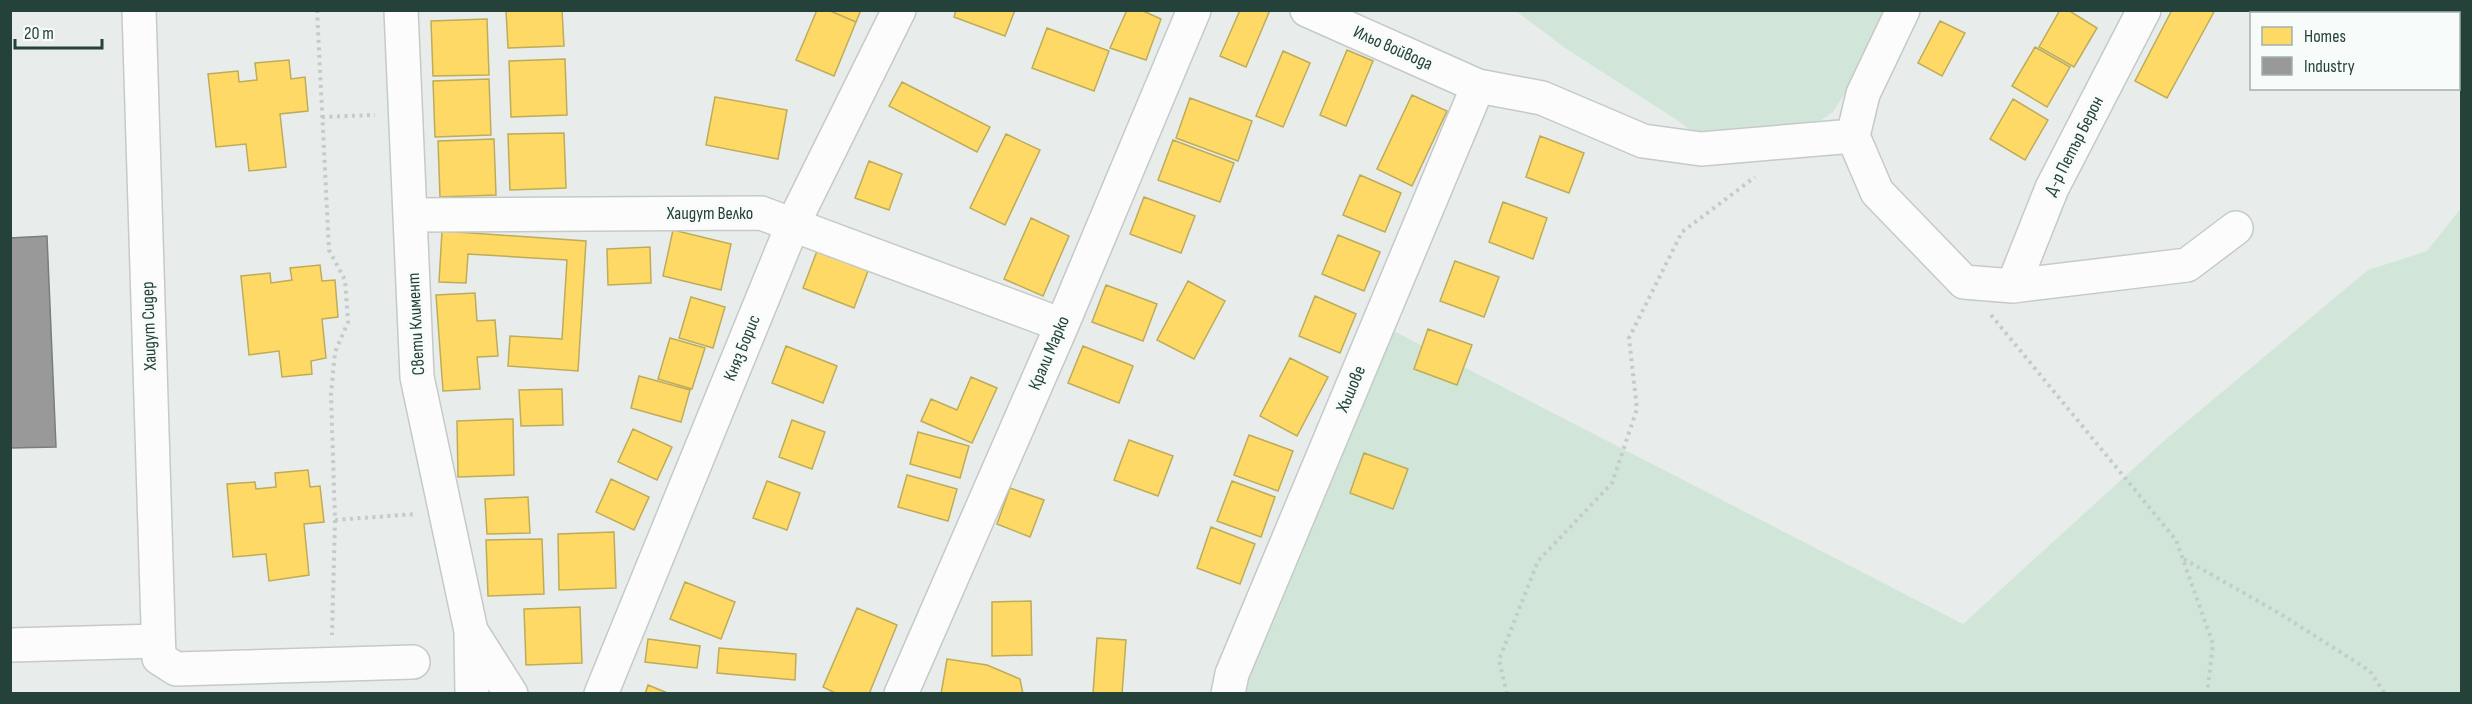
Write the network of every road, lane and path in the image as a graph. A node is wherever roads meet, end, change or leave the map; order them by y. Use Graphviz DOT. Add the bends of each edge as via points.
graph roads {
  1 [pos="139,10"];
  2 [pos="317,10"];
  3 [pos="401,10"];
  4 [pos="899,10"];
  5 [pos="1194,10"];
  6 [pos="1307,10"];
  7 [pos="1904,10"];
  8 [pos="2144,10"];
  9 [pos="1478,86"];
  10 [pos="406,114"];
  11 [pos="322,117"];
  12 [pos="1853,136"];
  13 [pos="1756,176"];
  14 [pos="410,215"];
  15 [pos="793,224"];
  16 [pos="2235,228"];
  17 [pos="1964,282"];
  18 [pos="2013,286"];
  19 [pos="1062,325"];
  20 [pos="446,512"];
  21 [pos="335,520"];
  22 [pos="2183,559"];
  23 [pos="471,631"];
  24 [pos="158,641"];
  25 [pos="10,645"];
  26 [pos="413,662"];
  27 [pos="332,664"];
  28 [pos="472,693"];
  29 [pos="511,693"];
  30 [pos="601,693"];
  31 [pos="901,693"];
  32 [pos="1228,693"];
  33 [pos="1507,693"];
  34 [pos="2207,693"];
  35 [pos="2385,693"];
  1 -- 24 [label="street, Хаидут Сидер"];
  2 -- 11 [label="path"];
  3 -- 10 [label="street, Свети Климент"];
  4 -- 15 [label="street, Княз Борис"];
  5 -- 19 [label="street, Крали Марко"];
  6 -- 9 [label="street, Ильо войвода"];
  7 -- 12 [label="street" via="1863,94"];
  8 -- 18 [label="street, Д-р Петър Берон" via="2052,188"];
  9 -- 12 [label="street, Ильо войвода" via="1542,98 1642,141 1701,149"];
  9 -- 32 [label="street, Хъшове" via="1237,663"];
  10 -- 11 [label="path"];
  10 -- 14 [label="street, Свети Климент"];
  11 -- 21 [label="path" via="329,250 345,280 348,322 335,352 331,394"];
  12 -- 17 [label="street" via="1877,192"];
  13 -- 33 [label="path" via="1682,232 1629,338 1637,410 1612,483 1538,561 1499,660"];
  14 -- 15 [label="street, Хаидут Велко" via="761,213"];
  14 -- 20 [label="street, Свети Климент" via="417,377"];
  15 -- 19 [label="street, Хаидут Велко"];
  15 -- 30 [label="street, Княз Борис"];
  16 -- 18 [label="street" via="2187,265"];
  17 -- 18 [label="street"];
  17 -- 22 [label="path" via="2176,540"];
  19 -- 31 [label="street, Крали Марко"];
  20 -- 21 [label="path"];
  20 -- 23 [label="street, Свети Климент"];
  21 -- 27 [label="path"];
  22 -- 34 [label="path" via="2213,644"];
  22 -- 35 [label="path" via="2279,613 2370,671"];
  23 -- 28 [label="street"];
  23 -- 29 [label="street"];
  24 -- 25 [label="street"];
  24 -- 27 [label="street" via="159,658 176,669"];
  26 -- 27 [label="street"];
}
